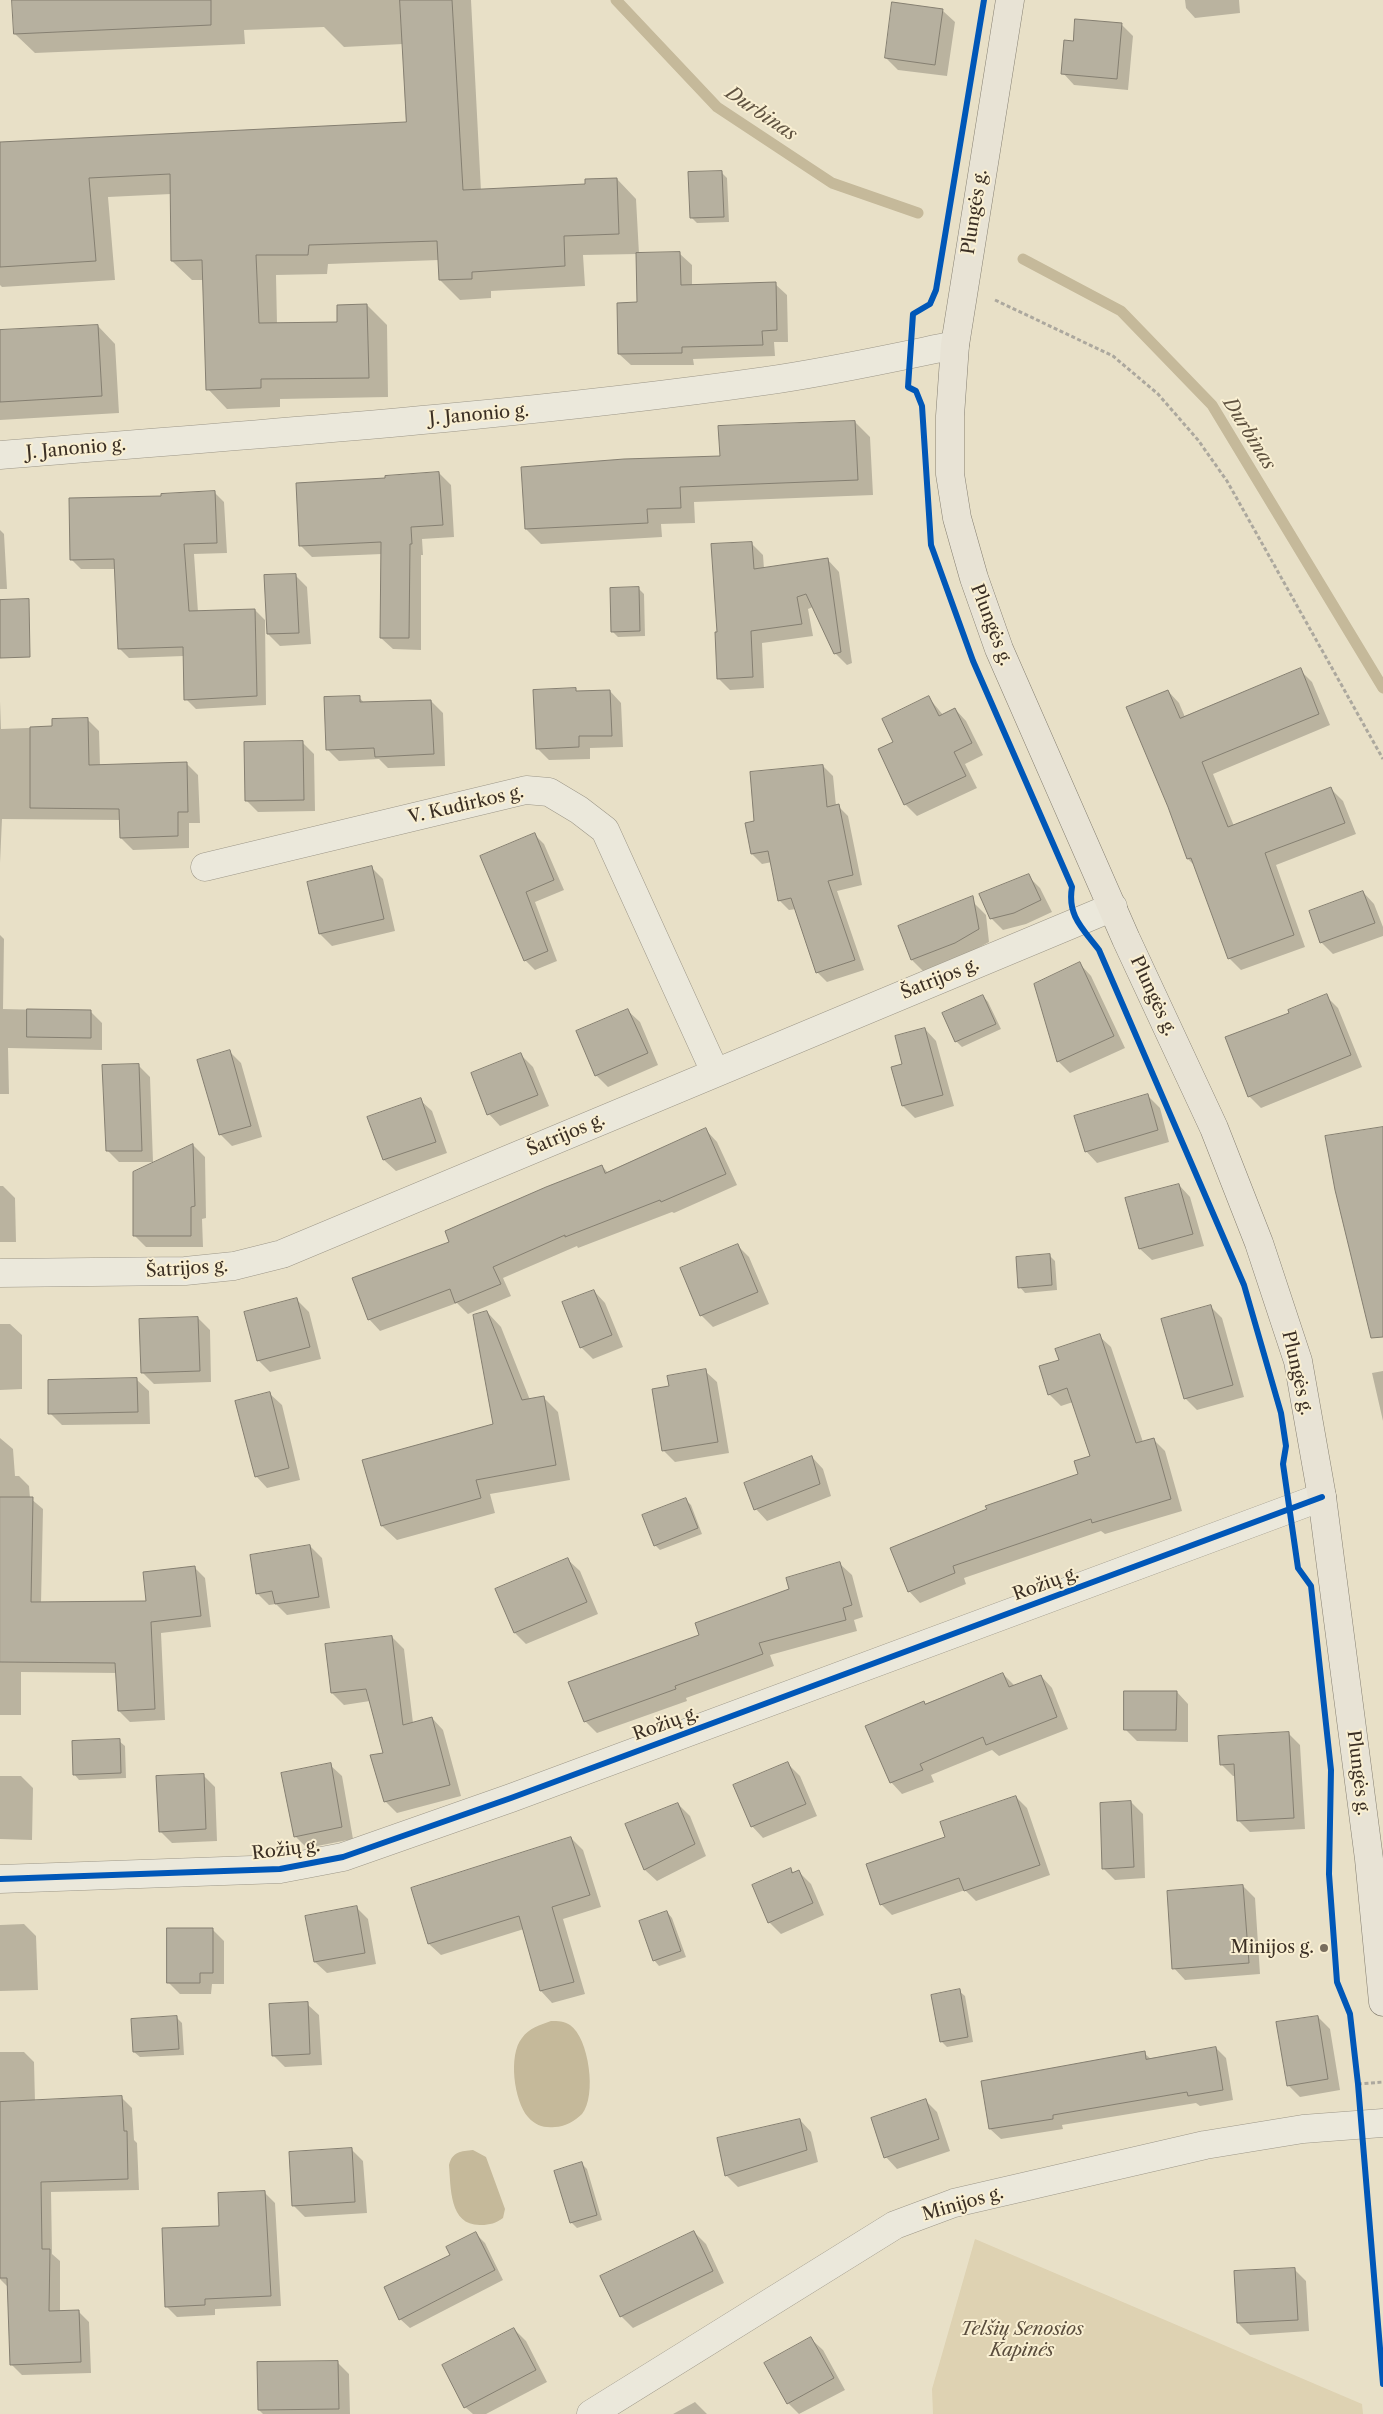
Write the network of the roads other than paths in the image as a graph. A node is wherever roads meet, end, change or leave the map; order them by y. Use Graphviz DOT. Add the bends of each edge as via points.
graph roads {
  1 [pos="1010,0"];
  2 [pos="955,345"];
  3 [pos="0,455"];
  4 [pos="204,867"];
  5 [pos="1113,907"];
  6 [pos="715,1072"];
  7 [pos="0,1273"];
  8 [pos="1322,1497"];
  9 [pos="0,1879"];
  10 [pos="1383,2002"];
  11 [pos="1383,2123"];
  12 [pos="592,2414"];
  1 -- 2 [label="main road, Plungės g."];
  2 -- 3 [label="street, J. Janonio g." via="766,381 551,409"];
  2 -- 5 [label="main road, Plungės g." via="950,474 974,578 999,649"];
  4 -- 6 [label="street, V. Kudirkos g." via="526,790 549,792 605,830"];
  5 -- 6 [label="street, Šatrijos g."];
  5 -- 8 [label="main road, Plungės g." via="1214,1128 1259,1243 1298,1361"];
  6 -- 7 [label="street, Šatrijos g." via="282,1254 234,1266 185,1271"];
  8 -- 9 [label="street, Rožių g." via="511,1798 343,1857 280,1869"];
  8 -- 10 [label="main road, Plungės g." via="1369,1859"];
  11 -- 12 [label="street, Minijos g." via="1303,2129 1205,2145 954,2203 895,2225"];
}
